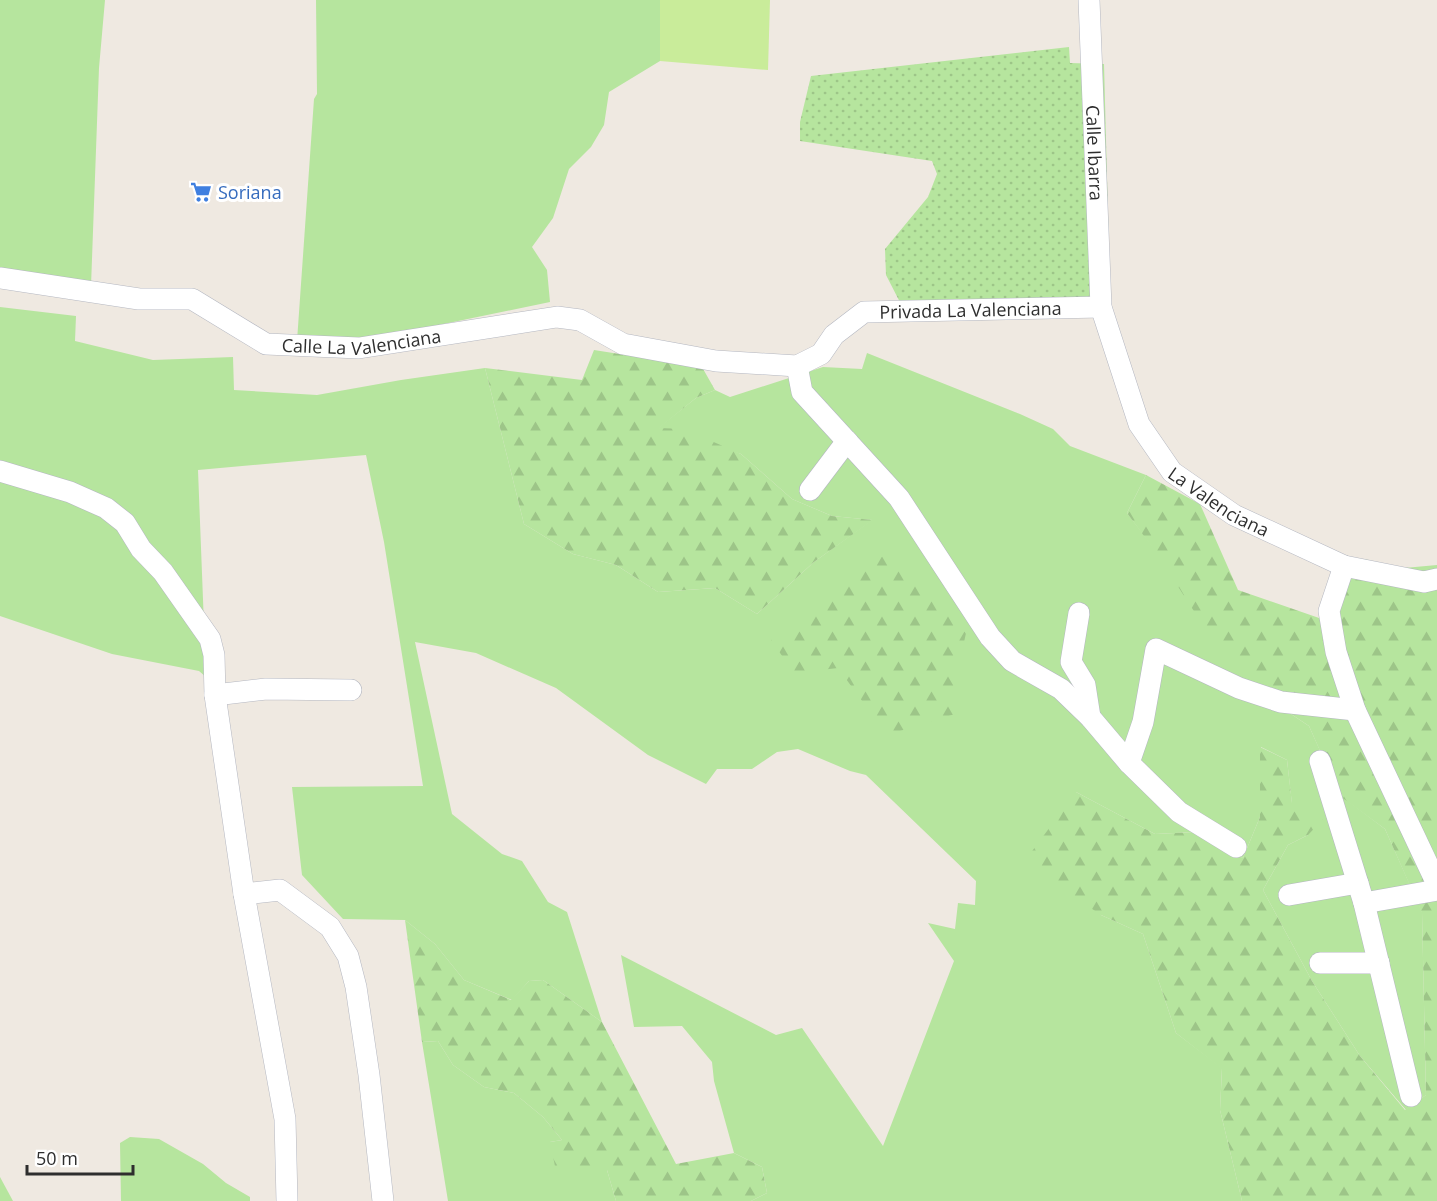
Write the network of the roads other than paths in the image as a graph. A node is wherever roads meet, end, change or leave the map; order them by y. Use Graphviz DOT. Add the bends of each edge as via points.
graph roads {
  1 [pos="1089,0"];
  2 [pos="0,278"];
  3 [pos="1101,307"];
  4 [pos="797,366"];
  5 [pos="847,441"];
  6 [pos="0,471"];
  7 [pos="810,490"];
  8 [pos="1344,566"];
  9 [pos="1437,579"];
  10 [pos="1078,613"];
  11 [pos="351,690"];
  12 [pos="215,694"];
  13 [pos="1355,710"];
  14 [pos="1090,717"];
  15 [pos="1320,761"];
  16 [pos="1129,763"];
  17 [pos="1236,847"];
  18 [pos="1437,884"];
  19 [pos="1437,890"];
  20 [pos="1361,893"];
  21 [pos="244,894"];
  22 [pos="1289,895"];
  23 [pos="1320,963"];
  24 [pos="1378,963"];
  25 [pos="1411,1096"];
  26 [pos="287,1201"];
  27 [pos="382,1201"];
  1 -- 3 [label="street, Calle Ibarra"];
  2 -- 4 [label="street, Calle La Valenciana" via="139,299 192,299 266,344 359,348 557,316 580,320 623,344 716,361"];
  3 -- 4 [label="street, Privada La Valenciana" via="864,312 834,335 821,354"];
  3 -- 8 [label="street, La Valenciana" via="1139,424 1172,472 1234,515"];
  4 -- 5 [label="street" via="802,392"];
  5 -- 7 [label="street"];
  5 -- 14 [label="street" via="899,498 990,637 1012,661 1061,689"];
  6 -- 12 [label="street" via="70,492 106,508 125,524 210,639"];
  8 -- 9 [label="street, La Valenciana" via="1424,582"];
  8 -- 13 [label="street" via="1329,611 1336,652"];
  10 -- 14 [label="street" via="1071,662 1085,686"];
  11 -- 12 [label="street" via="267,689"];
  12 -- 21 [label="street"];
  13 -- 16 [label="street" via="1281,702 1239,688 1156,649 1143,722"];
  13 -- 18 [label="street"];
  14 -- 16 [label="street"];
  15 -- 20 [label="street"];
  16 -- 17 [label="street" via="1179,812"];
  19 -- 20 [label="street"];
  20 -- 22 [label="street"];
  20 -- 24 [label="street"];
  21 -- 26 [label="street" via="285,1119"];
  21 -- 27 [label="street" via="280,890 330,927 348,956 369,1075"];
  23 -- 24 [label="street"];
  24 -- 25 [label="street"];
}
